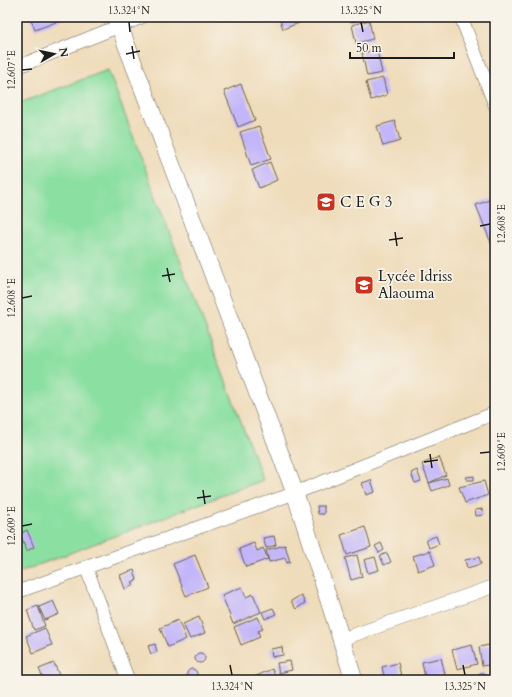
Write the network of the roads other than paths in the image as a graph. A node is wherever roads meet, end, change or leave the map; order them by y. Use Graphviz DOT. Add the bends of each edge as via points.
graph roads {
  1 [pos="142,17"];
  2 [pos="461,17"];
  3 [pos="118,21"];
  4 [pos="17,68"];
  5 [pos="495,105"];
  6 [pos="495,413"];
  7 [pos="295,493"];
  8 [pos="86,567"];
  9 [pos="495,586"];
  10 [pos="17,592"];
  11 [pos="342,639"];
  12 [pos="128,680"];
  13 [pos="354,680"];
  1 -- 3 [label="street"];
  2 -- 5 [label="street"];
  3 -- 4 [label="street"];
  3 -- 7 [label="street"];
  6 -- 7 [label="street"];
  7 -- 8 [label="street"];
  7 -- 11 [label="street"];
  8 -- 10 [label="street"];
  8 -- 12 [label="street"];
  9 -- 11 [label="street"];
  11 -- 13 [label="street"];
}
